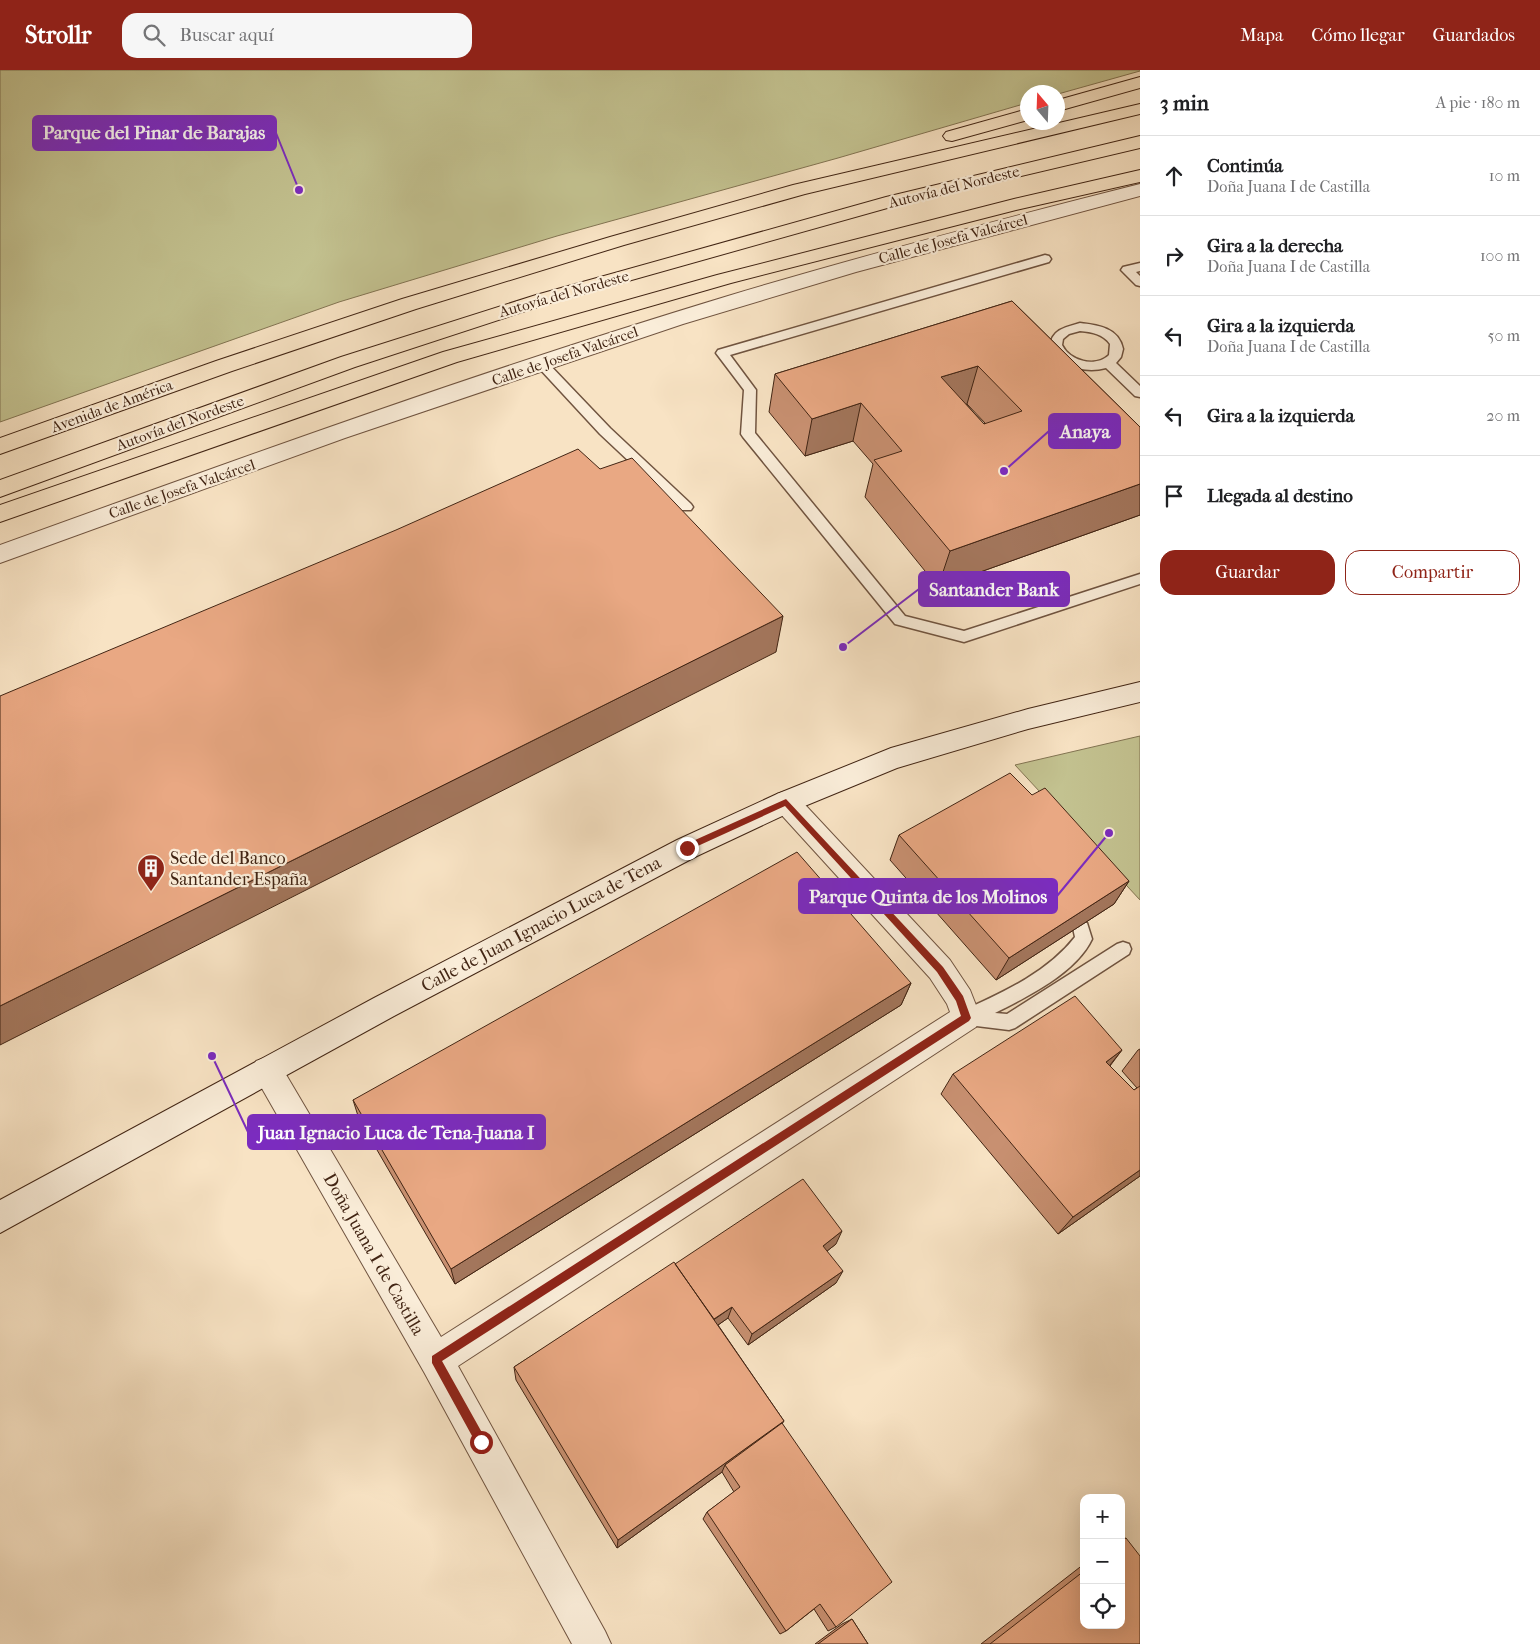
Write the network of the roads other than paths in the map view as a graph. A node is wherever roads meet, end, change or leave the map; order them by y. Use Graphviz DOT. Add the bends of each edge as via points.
graph roads {
  1 [pos="1140,82"];
  2 [pos="1065,104"];
  3 [pos="1140,110"];
  4 [pos="1020,116"];
  5 [pos="1140,142"];
  6 [pos="1140,176"];
  7 [pos="800,189"];
  8 [pos="1140,190"];
  9 [pos="1045,259"];
  10 [pos="1140,266"];
  11 [pos="1140,282"];
  12 [pos="1109,363"];
  13 [pos="542,364"];
  14 [pos="224,366"];
  15 [pos="1140,393"];
  16 [pos="0,446"];
  17 [pos="0,488"];
  18 [pos="686,507"];
  19 [pos="0,514"];
  20 [pos="0,554"];
  21 [pos="1140,579"];
  22 [pos="1140,692"];
  23 [pos="786,802"];
  24 [pos="1081,928"];
  25 [pos="1123,950"];
  26 [pos="966,1018"];
  27 [pos="266,1071"];
  28 [pos="0,1217"];
  29 [pos="436,1360"];
  30 [pos="592,1644"];
  1 -- 2 [label="highway"];
  3 -- 7 [label="highway, Autovía del Nordeste"];
  4 -- 7 [label="highway" via="870,159"];
  5 -- 17 [label="highway, Autovía del Nordeste" via="893,201 543,299 348,362"];
  6 -- 19 [label="highway" via="724,279 450,357"];
  7 -- 14 [label="highway, Autovía del Nordeste" via="409,304"];
  8 -- 13 [label="street, Calle de Josefa Valcárcel" via="937,242 678,318"];
  9 -- 21 [label="lane" via="722,354 750,390 748,434 900,620 964,637"];
  10 -- 11 [label="lane" via="1127,270"];
  12 -- 12 [label="lane" via="1115,359 1118,347 1100,330 1080,327 1062,331 1057,336 1057,349 1069,361 1090,366"];
  12 -- 15 [label="lane"];
  13 -- 18 [label="lane" via="605,431"];
  13 -- 20 [label="street, Calle de Josefa Valcárcel"];
  14 -- 16 [label="highway, Avenida de América"];
  22 -- 23 [label="street, Calle de Juan Ignacio Luca de Tena" via="1028,719 891,759"];
  23 -- 26 [label="street" via="940,969 960,999"];
  23 -- 27 [label="street, Calle de Juan Ignacio Luca de Tena" via="678,852"];
  24 -- 26 [label="lane" via="1084,939 1077,951 1062,963 1003,1001"];
  25 -- 26 [label="lane" via="1008,1022"];
  26 -- 29 [label="street"];
  27 -- 28 [label="street, Calle de Juan Ignacio Luca de Tena"];
  27 -- 29 [label="street, Doña Juana I de Castilla"];
  29 -- 30 [label="street, Doña Juana I de Castilla"];
}
